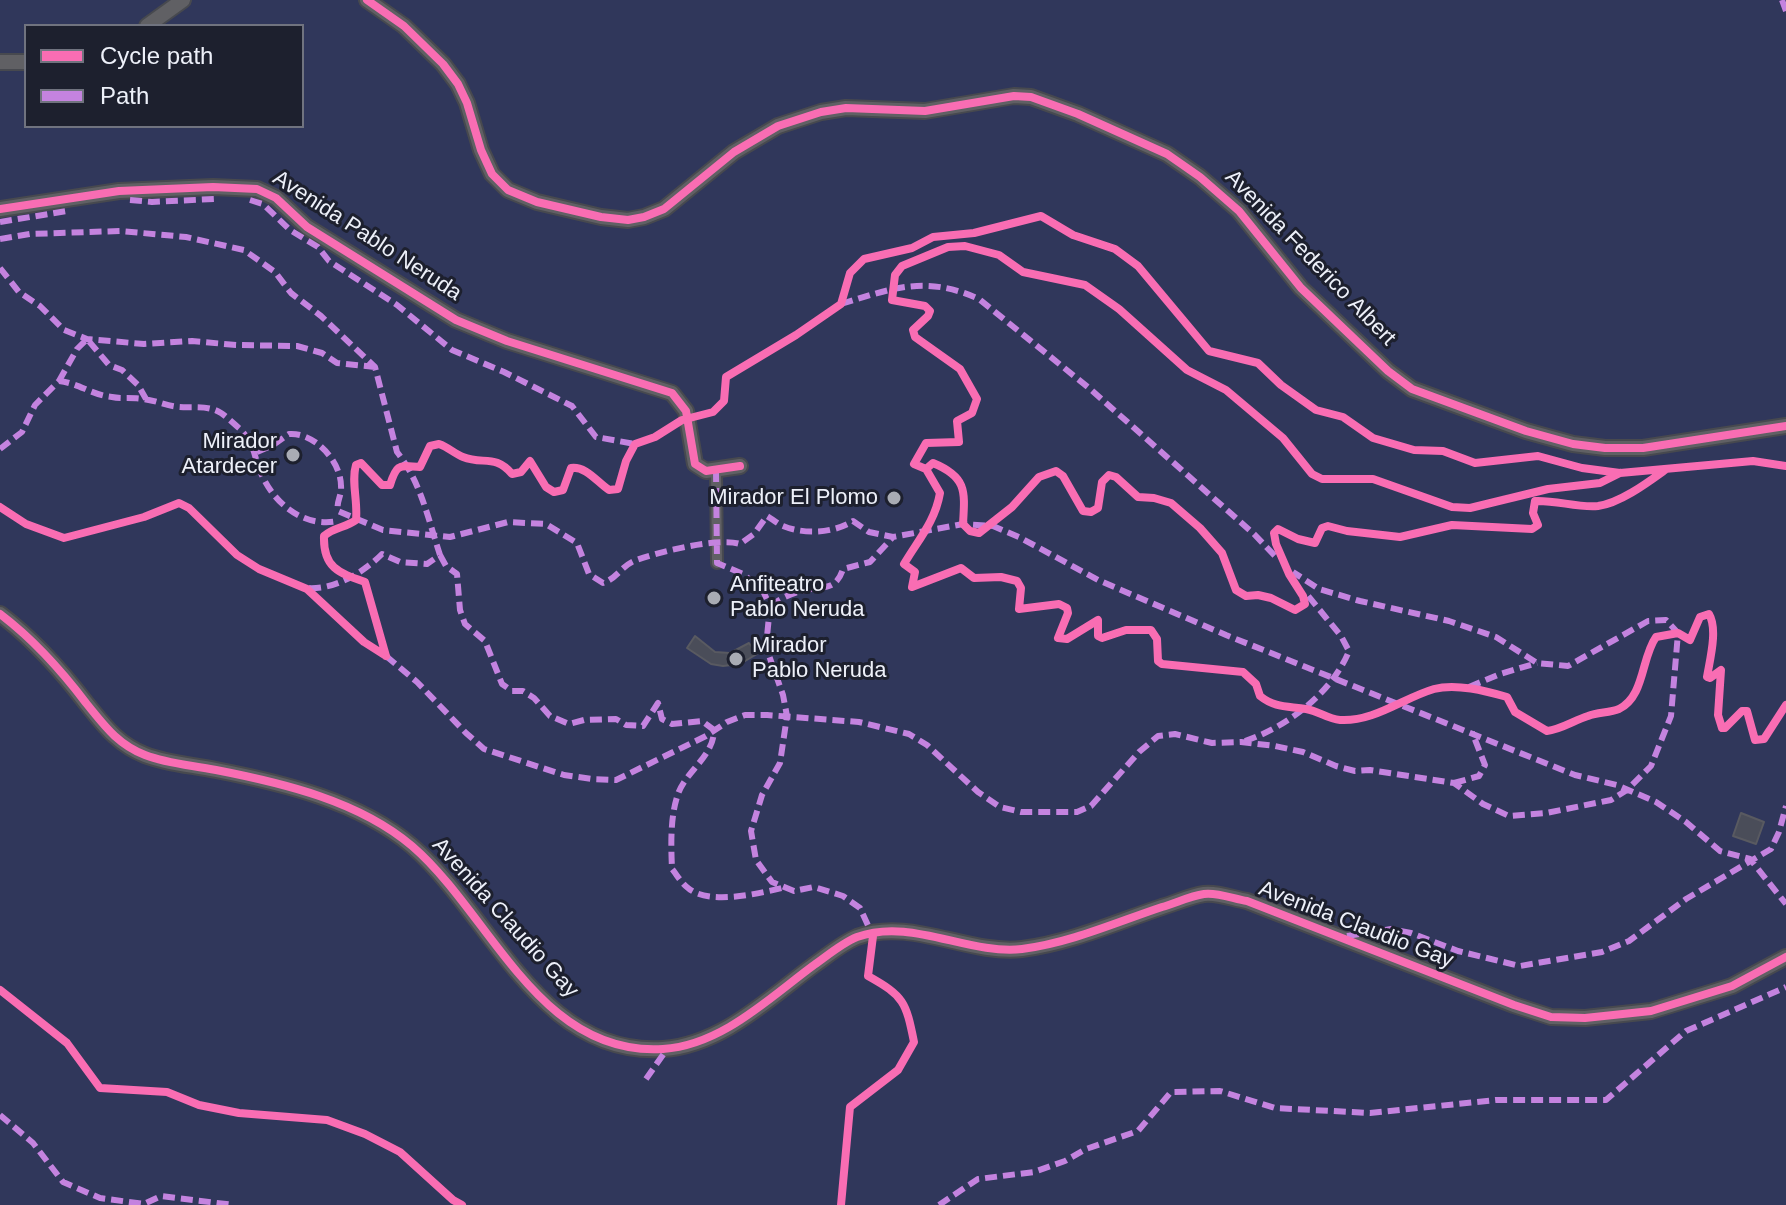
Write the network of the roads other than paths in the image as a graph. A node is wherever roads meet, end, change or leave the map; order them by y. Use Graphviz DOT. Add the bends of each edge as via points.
graph roads {
  1 [pos="183,0"];
  2 [pos="367,0"];
  3 [pos="150,24"];
  4 [pos="0,62"];
  5 [pos="24,62"];
  6 [pos="0,209"];
  7 [pos="1786,426"];
  8 [pos="740,466"];
  9 [pos="716,470"];
  10 [pos="717,563"];
  11 [pos="0,614"];
  12 [pos="1786,957"];
  1 -- 3 [label="street"];
  2 -- 7 [label="street, Avenida Federico Albert" via="443,64 467,103 492,174 508,190 537,202 601,217 644,217 664,209 734,152 778,126 821,112 925,111 1031,97 1167,154 1200,177 1239,211 1301,288 1412,389 1526,431 1605,448 1643,448"];
  4 -- 5 [label="street"];
  6 -- 9 [label="street, Avenida Pablo Neruda" via="119,191 244,187 267,192 307,227 456,320 672,393 686,411 695,464"];
  8 -- 9 [label="street"];
  9 -- 10 [label="street"];
  11 -- 12 [label="street, Avenida Claudio Gay" via="26,634 105,729 126,746 180,765 266,781 344,806 384,826 434,869 545,1003 569,1022 634,1050 691,1043 741,1020 855,938 887,930 1022,949 1069,939 1206,893 1247,901 1551,1017 1651,1011 1732,986"];
}
